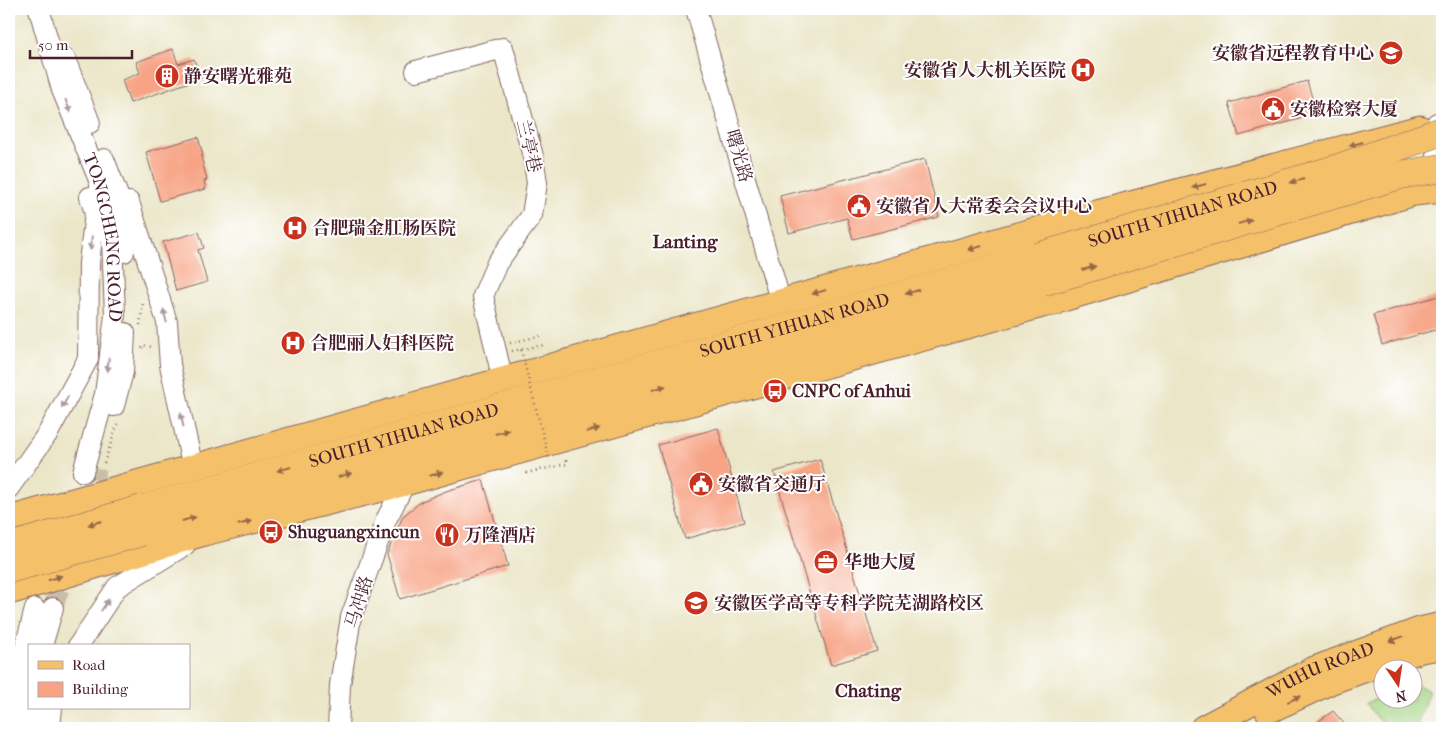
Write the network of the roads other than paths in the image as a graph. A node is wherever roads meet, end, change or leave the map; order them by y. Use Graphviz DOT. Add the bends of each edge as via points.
graph roads {
  1 [pos="39,9"];
  2 [pos="49,9"];
  3 [pos="696,9"];
  4 [pos="416,72"];
  5 [pos="77,127"];
  6 [pos="1441,129"];
  7 [pos="1408,130"];
  8 [pos="1442,168"];
  9 [pos="111,178"];
  10 [pos="1442,178"];
  11 [pos="1442,190"];
  12 [pos="1414,193"];
  13 [pos="1089,215"];
  14 [pos="959,279"];
  15 [pos="1044,280"];
  16 [pos="781,303"];
  17 [pos="503,381"];
  18 [pos="193,468"];
  19 [pos="405,483"];
  20 [pos="11,485"];
  21 [pos="9,519"];
  22 [pos="142,521"];
  23 [pos="204,533"];
  24 [pos="9,547"];
  25 [pos="9,569"];
  26 [pos="9,592"];
  27 [pos="1442,625"];
  28 [pos="29,644"];
  29 [pos="42,644"];
  30 [pos="79,644"];
  31 [pos="28,646"];
  32 [pos="1442,647"];
  33 [pos="35,710"];
  34 [pos="52,710"];
  35 [pos="16,728"];
  36 [pos="35,728"];
  37 [pos="50,728"];
  38 [pos="338,728"];
  39 [pos="1203,728"];
  40 [pos="1235,728"];
  1 -- 5 [label="street, TONGCHENG ROAD, one-way" via="62,90"];
  2 -- 9 [label="street, TONGCHENG ROAD"];
  3 -- 16 [label="street, 曙光路"];
  4 -- 17 [label="street, 兰亭巷" via="503,48 533,156 537,183 532,214 497,263 483,296"];
  5 -- 9 [label="street, TONGCHENG ROAD, one-way" via="99,180 112,239 115,315 105,394 90,470 105,444 122,372 126,303 122,206"];
  5 -- 20 [label="street, one-way" via="81,167 95,214 89,263 88,359 48,433"];
  6 -- 7 [label="main road"];
  6 -- 10 [label="street" via="1433,132"];
  6 -- 15 [label="highway, SOUTH YIHUAN ROAD, one-way, bridge"];
  7 -- 12 [label="street" via="1420,137 1426,180"];
  7 -- 13 [label="main road, one-way"];
  15 -- 8 [label="highway, SOUTH YIHUAN ROAD, one-way, bridge" via="1400,175"];
  18 -- 9 [label="street, one-way" via="170,365 167,322 127,197"];
  11 -- 12 [label="main road"];
  12 -- 15 [label="main road"];
  13 -- 14 [label="highway"];
  13 -- 16 [label="main road, one-way"];
  14 -- 15 [label="highway, SOUTH YIHUAN ROAD"];
  14 -- 22 [label="highway, SOUTH YIHUAN ROAD, one-way"];
  19 -- 15 [label="main road, one-way" via="741,388"];
  22 -- 15 [label="highway, SOUTH YIHUAN ROAD, one-way"];
  16 -- 17 [label="main road"];
  17 -- 18 [label="main road"];
  18 -- 21 [label="main road"];
  23 -- 19 [label="main road, one-way"];
  19 -- 38 [label="street, 马冲路" via="386,520 351,617 340,685"];
  22 -- 24 [label="highway, one-way, bridge"];
  22 -- 25 [label="highway, bridge"];
  26 -- 23 [label="main road, one-way"];
  30 -- 23 [label="street, one-way" via="117,587"];
  27 -- 39 [label="main road, WUHU ROAD, one-way" via="1312,670"];
  28 -- 29 [label="street" via="44,608"];
  31 -- 35 [label="street" via="21,663"];
  40 -- 32 [label="main road, WUHU ROAD, one-way" via="1332,681 1421,650"];
  33 -- 36 [label="street"];
  34 -- 37 [label="street"];
}
